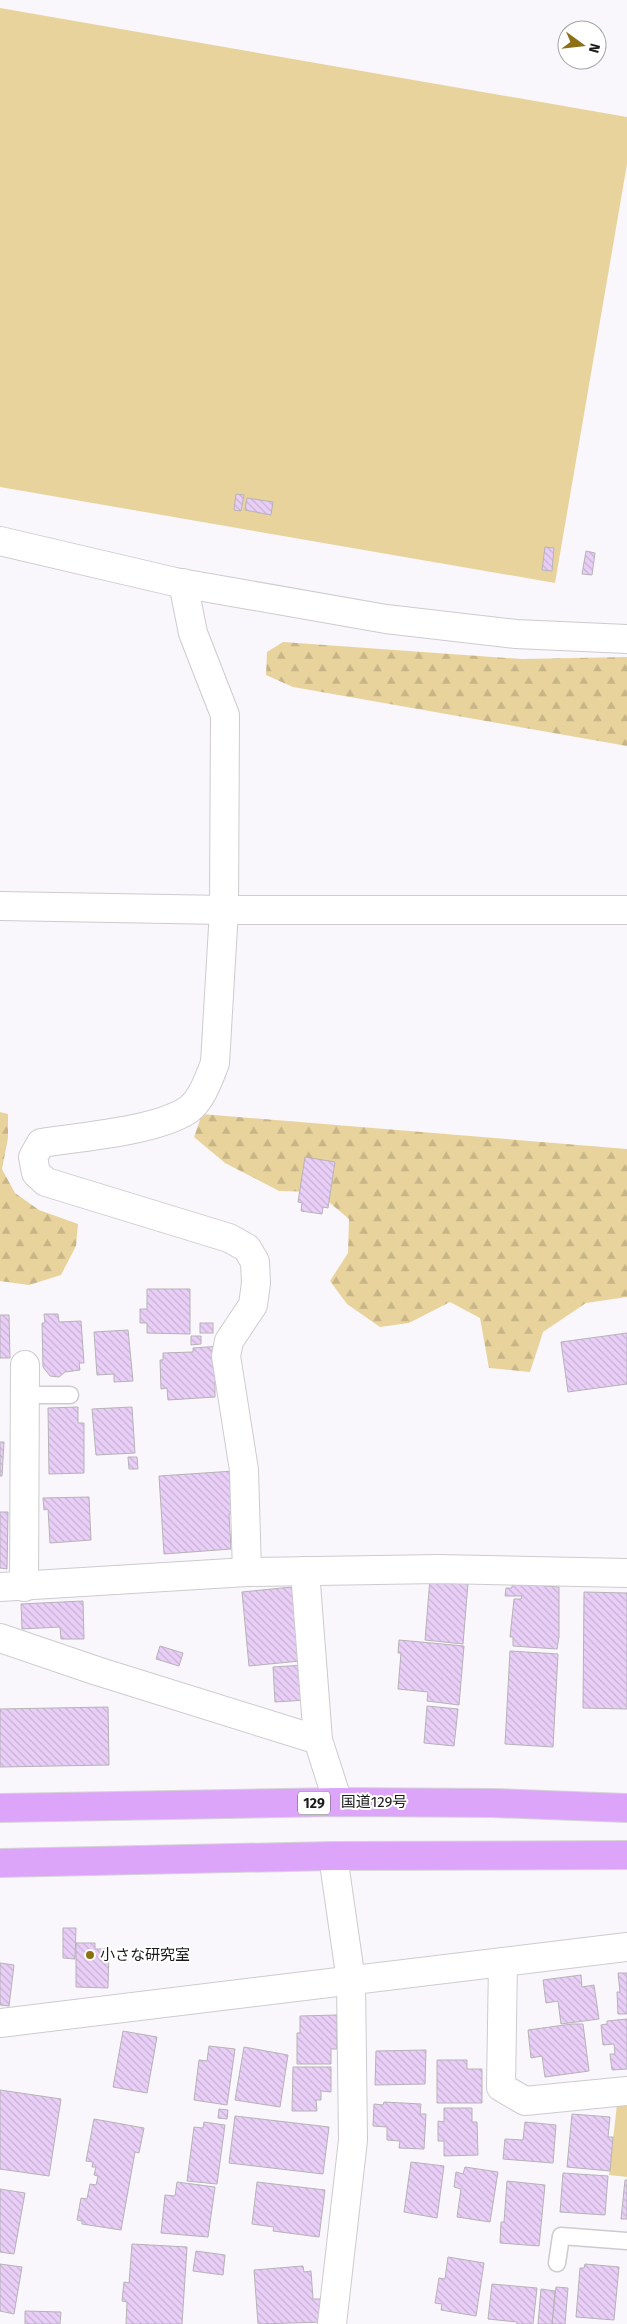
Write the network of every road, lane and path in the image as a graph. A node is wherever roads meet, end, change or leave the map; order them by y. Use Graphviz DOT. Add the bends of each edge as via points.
graph roads {
  1 [pos="0,541"];
  2 [pos="183,583"];
  3 [pos="627,639"];
  4 [pos="0,906"];
  5 [pos="224,910"];
  6 [pos="627,910"];
  7 [pos="25,1365"];
  8 [pos="25,1395"];
  9 [pos="70,1395"];
  10 [pos="305,1571"];
  11 [pos="247,1572"];
  12 [pos="627,1573"];
  13 [pos="12,1587"];
  14 [pos="0,1638"];
  15 [pos="318,1740"];
  16 [pos="338,1802"];
  17 [pos="0,1808"];
  18 [pos="627,1808"];
  19 [pos="627,1855"];
  20 [pos="333,1856"];
  21 [pos="0,1864"];
  22 [pos="627,1947"];
  23 [pos="503,1962"];
  24 [pos="351,1981"];
  25 [pos="0,2024"];
  26 [pos="627,2091"];
  27 [pos="627,2241"];
  28 [pos="557,2263"];
  29 [pos="332,2324"];
  1 -- 2 [label="street"];
  2 -- 3 [label="street" via="386,619 516,634"];
  2 -- 5 [label="street" via="193,633 226,715"];
  4 -- 5 [label="street"];
  5 -- 6 [label="street"];
  5 -- 11 [label="street" via="215,1063 207,1085 190,1109 161,1123 41,1143 33,1157 36,1173 46,1182 229,1238 247,1248 255,1262 252,1305 229,1341 226,1356 244,1470"];
  7 -- 8 [label="street"];
  8 -- 9 [label="lane"];
  8 -- 13 [label="street"];
  10 -- 11 [label="street"];
  10 -- 12 [label="street" via="439,1569"];
  10 -- 15 [label="street"];
  11 -- 13 [label="street"];
  14 -- 15 [label="street"];
  15 -- 16 [label="street"];
  16 -- 17 [label="highway, 国道129号 / 129"];
  16 -- 18 [label="highway, 国道129号 / 129"];
  19 -- 20 [label="highway"];
  20 -- 21 [label="highway"];
  20 -- 24 [label="street"];
  22 -- 23 [label="street"];
  23 -- 24 [label="street"];
  23 -- 26 [label="street" via="501,2088 525,2101"];
  24 -- 25 [label="street"];
  24 -- 29 [label="street" via="353,2140"];
  27 -- 28 [label="lane" via="561,2236"];
}
